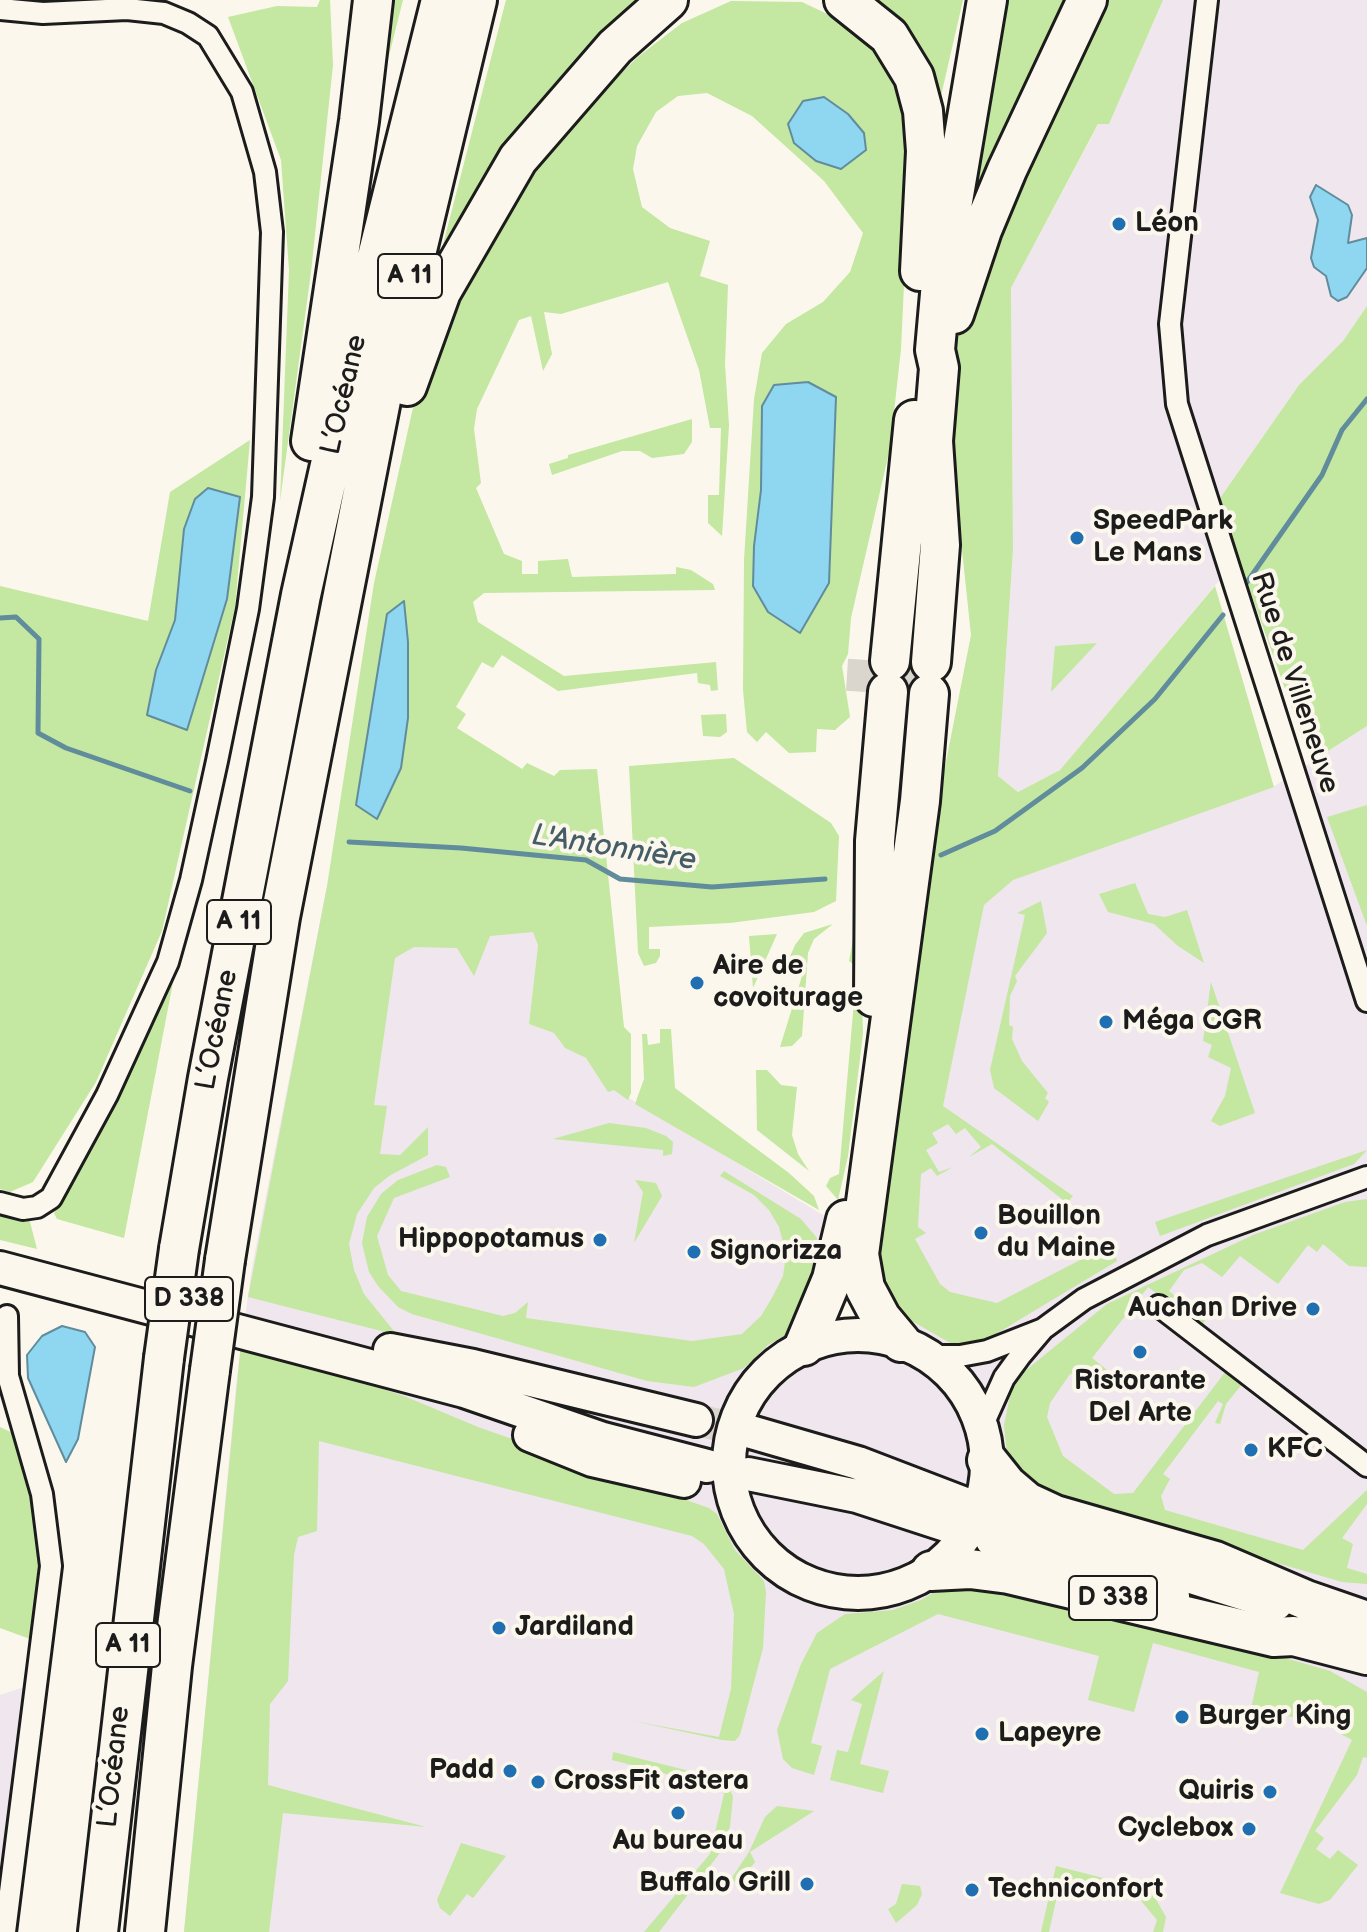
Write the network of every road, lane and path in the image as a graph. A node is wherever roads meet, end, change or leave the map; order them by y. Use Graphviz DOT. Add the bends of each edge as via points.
graph roads {
  1 [pos="373,0"];
  2 [pos="441,0"];
  3 [pos="477,0"];
  4 [pos="668,0"];
  5 [pos="698,0"];
  6 [pos="844,0"];
  7 [pos="979,0"];
  8 [pos="987,0"];
  9 [pos="1087,0"];
  10 [pos="1207,0"];
  11 [pos="0,9"];
  12 [pos="567,98"];
  13 [pos="929,369"];
  14 [pos="351,553"];
  15 [pos="301,595"];
  16 [pos="934,625"];
  17 [pos="898,677"];
  18 [pos="926,733"];
  19 [pos="1367,1001"];
  20 [pos="1367,1177"];
  21 [pos="0,1203"];
  22 [pos="0,1248"];
  23 [pos="0,1268"];
  24 [pos="1159,1306"];
  25 [pos="7,1316"];
  26 [pos="1043,1329"];
  27 [pos="804,1346"];
  28 [pos="915,1349"];
  29 [pos="408,1366"];
  30 [pos="746,1419"];
  31 [pos="696,1420"];
  32 [pos="984,1443"];
  33 [pos="707,1466"];
  34 [pos="1367,1466"];
  35 [pos="748,1474"];
  36 [pos="734,1503"];
  37 [pos="931,1571"];
  38 [pos="1367,1621"];
  39 [pos="1367,1632"];
  40 [pos="1294,1636"];
  41 [pos="1367,1655"];
  42 [pos="4,1904"];
  43 [pos="5,1932"];
  44 [pos="98,1932"];
  45 [pos="145,1932"];
  1 -- 15 [label="highway" via="292,551"];
  2 -- 15 [label="highway, L’Océane / A 11"];
  3 -- 14 [label="highway, L’Océane / A 11" via="381,400"];
  4 -- 12 [label="highway"];
  5 -- 12 [label="highway" via="647,34 586,91"];
  6 -- 13 [label="highway" via="889,36 914,77 923,111 926,151 915,350"];
  7 -- 13 [label="highway" via="951,140 925,352"];
  8 -- 13 [label="highway"];
  9 -- 13 [label="highway" via="982,230"];
  10 -- 19 [label="street, Rue de Villeneuve" via="1170,324 1177,404"];
  11 -- 21 [label="street" via="164,13 208,36 242,92 265,172 272,232 263,497 248,609 172,948 107,1095 51,1198 23,1209"];
  12 -- 14 [label="highway" via="502,184 441,292 401,406 373,523"];
  13 -- 16 [label="highway" via="940,545"];
  13 -- 17 [label="highway" via="894,623"];
  14 -- 45 [label="highway, L’Océane / A 11, bridge" via="280,917 225,1260 172,1666"];
  15 -- 44 [label="highway, L’Océane / A 11, bridge" via="179,1249"];
  16 -- 17 [label="highway"];
  16 -- 18 [label="highway" via="945,663 943,695"];
  17 -- 18 [label="highway"];
  17 -- 27 [label="highway" via="885,730 875,841 870,1072 832,1279"];
  18 -- 28 [label="highway" via="859,1254 865,1288 881,1318"];
  20 -- 26 [label="street" via="1154,1259"];
  22 -- 29 [label="main road, D 338"];
  23 -- 29 [label="main road, D 338"];
  24 -- 34 [label="street"];
  25 -- 42 [label="street" via="8,1376 42,1494 51,1566"];
  26 -- 28 [label="street" via="960,1356"];
  26 -- 32 [label="street" via="1004,1378"];
  27 -- 28 [label="main road" via="852,1335"];
  27 -- 30 [label="main road" via="763,1375"];
  28 -- 32 [label="main road" via="962,1388"];
  29 -- 30 [label="main road, D 338" via="469,1379 665,1440 694,1441"];
  29 -- 31 [label="main road, D 338" via="473,1366"];
  29 -- 33 [label="main road, D 338" via="603,1439"];
  29 -- 36 [label="main road, D 338" via="472,1410 592,1460 692,1483"];
  30 -- 35 [label="main road" via="858,1463 958,1516"];
  30 -- 36 [label="main road" via="729,1457"];
  32 -- 37 [label="main road" via="982,1499 956,1548"];
  32 -- 38 [label="highway, D 338" via="1007,1485 1027,1502 1055,1515 1215,1561"];
  36 -- 37 [label="main road" via="748,1534 768,1558 811,1585 846,1593 877,1592"];
  37 -- 40 [label="highway, D 338" via="1009,1574 1274,1637"];
  39 -- 40 [label="main road, D 338" via="997,1528"];
  40 -- 41 [label="highway, D 338"];
  42 -- 43 [label="street"];
}
